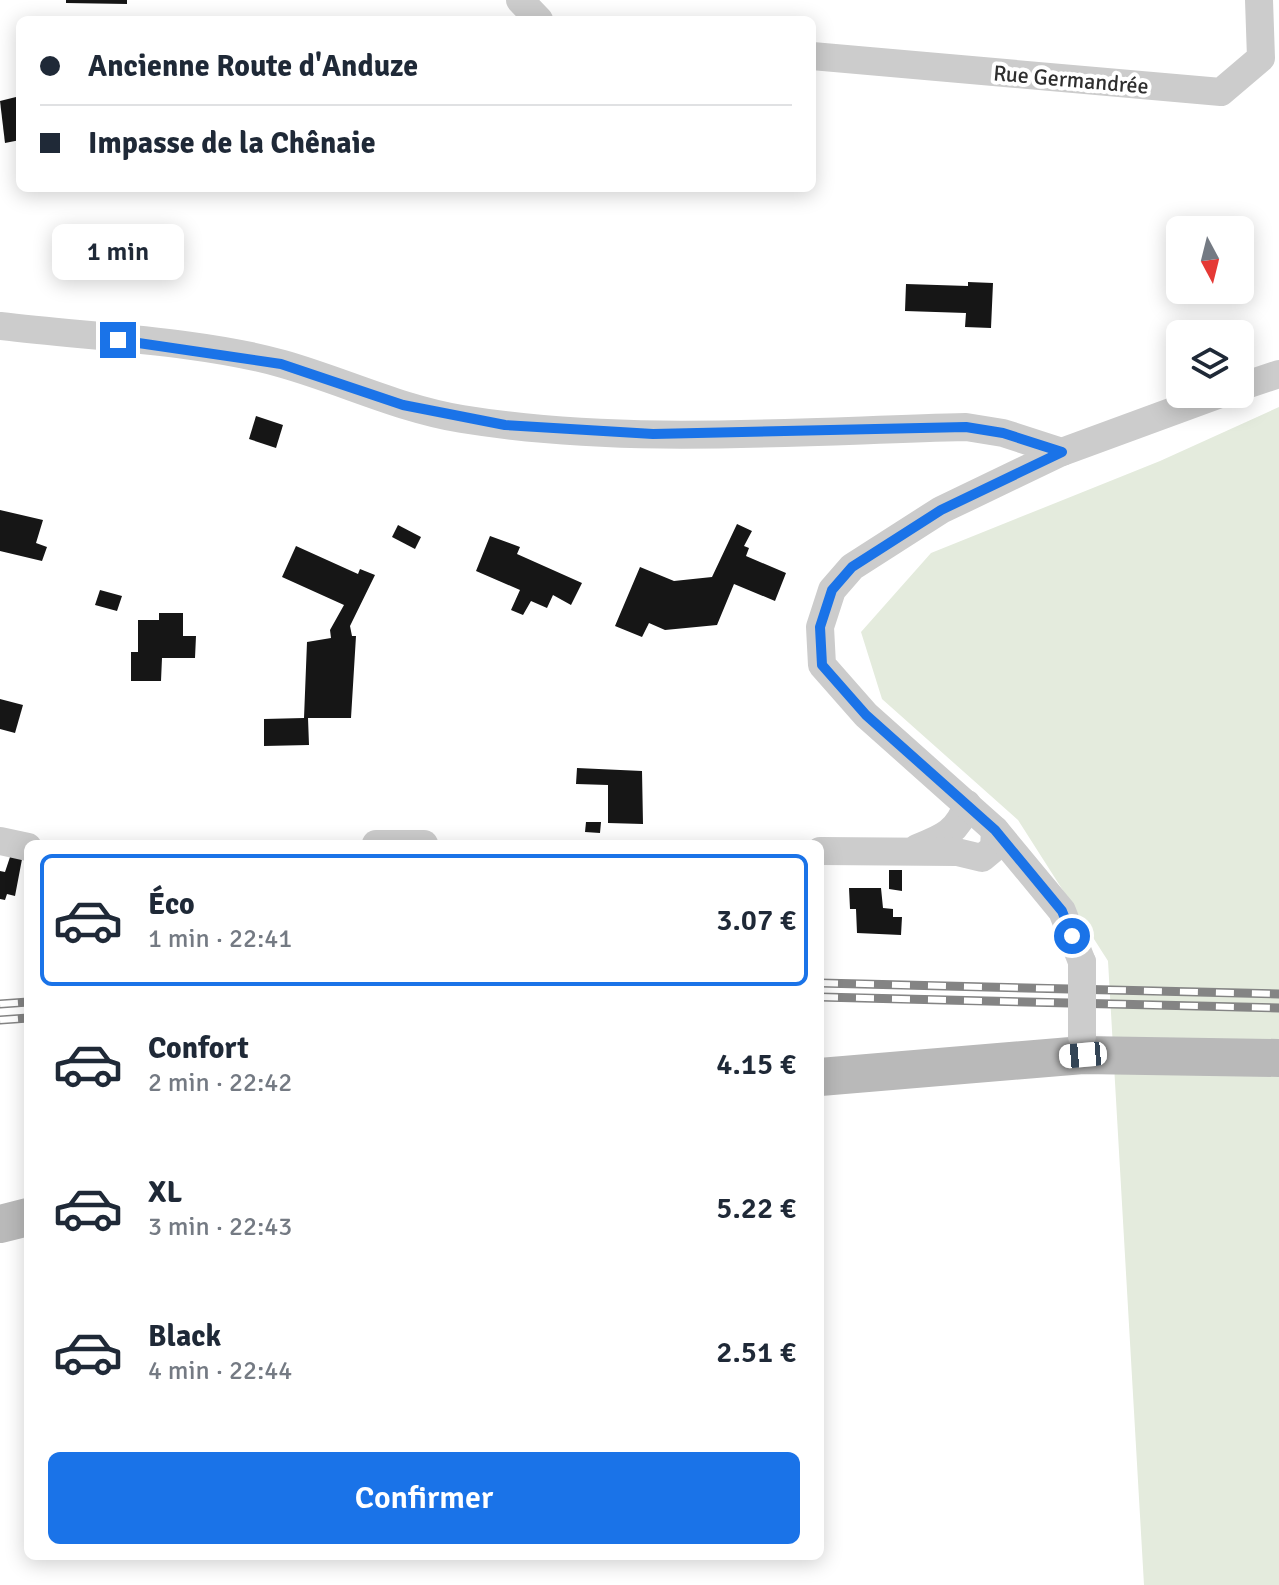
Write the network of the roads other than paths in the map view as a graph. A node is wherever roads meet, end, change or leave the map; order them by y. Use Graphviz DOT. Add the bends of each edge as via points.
graph roads {
  1 [pos="520,0"];
  2 [pos="1259,0"];
  3 [pos="535,16"];
  4 [pos="816,56"];
  5 [pos="0,326"];
  6 [pos="1279,374"];
  7 [pos="1254,382"];
  8 [pos="1182,408"];
  9 [pos="1062,452"];
  10 [pos="967,804"];
  11 [pos="995,830"];
  12 [pos="0,841"];
  13 [pos="24,846"];
  14 [pos="824,851"];
  15 [pos="910,851"];
  16 [pos="1083,1046"];
  17 [pos="1279,1058"];
  18 [pos="824,1077"];
  19 [pos="24,1218"];
  20 [pos="0,1224"];
  1 -- 3 [label="street"];
  2 -- 4 [label="street, Rue Germandrée" via="1261,58 1221,92"];
  5 -- 9 [label="street" via="281,364 403,405 505,425 653,434 966,427"];
  6 -- 7 [label="street"];
  8 -- 9 [label="street"];
  9 -- 10 [label="street" via="941,510 852,567 832,590 820,627 822,665 866,715"];
  10 -- 11 [label="street"];
  10 -- 15 [label="street" via="951,833"];
  11 -- 15 [label="street" via="994,848 982,858"];
  11 -- 16 [label="street, bridge" via="1062,911 1082,962"];
  12 -- 13 [label="street"];
  14 -- 15 [label="street"];
  16 -- 17 [label="main road"];
  16 -- 18 [label="main road"];
  19 -- 20 [label="main road"];
}
